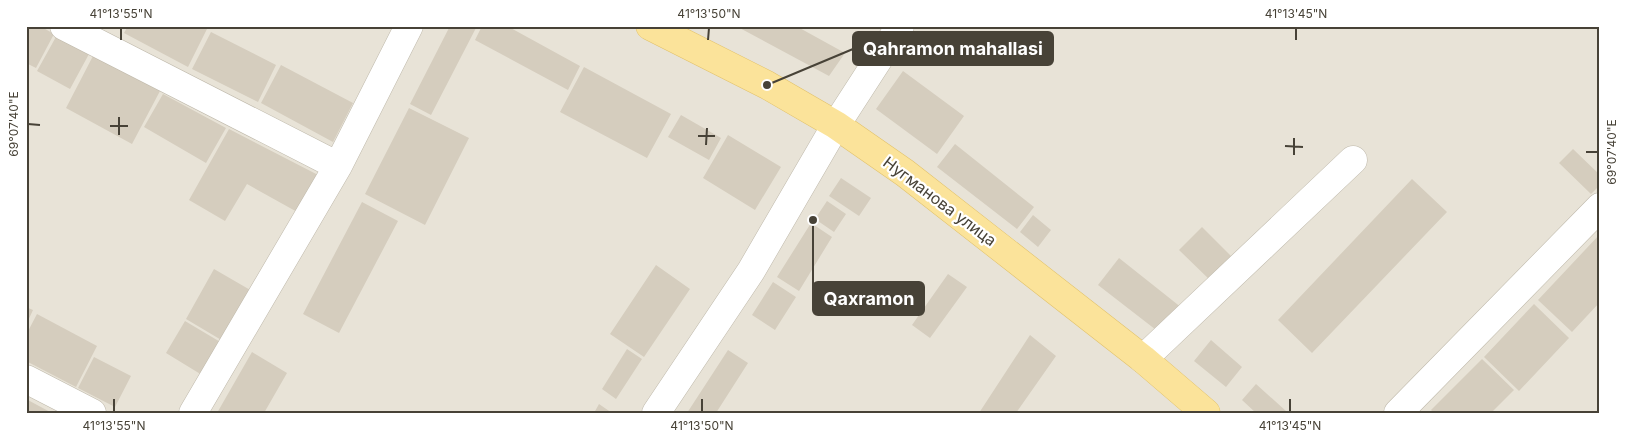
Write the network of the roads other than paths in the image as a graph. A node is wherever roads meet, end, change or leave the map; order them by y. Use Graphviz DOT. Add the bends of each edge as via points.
graph roads {
  1 [pos="64,26"];
  2 [pos="409,26"];
  3 [pos="650,26"];
  4 [pos="900,26"];
  5 [pos="836,125"];
  6 [pos="1353,160"];
  7 [pos="338,166"];
  8 [pos="1600,207"];
  9 [pos="1143,360"];
  10 [pos="26,379"];
  11 [pos="92,413"];
  12 [pos="193,413"];
  13 [pos="656,413"];
  14 [pos="1206,413"];
  15 [pos="1398,413"];
  1 -- 7 [label="street"];
  2 -- 7 [label="street"];
  3 -- 5 [label="main road, Нугманова улица" via="767,85"];
  4 -- 5 [label="street"];
  5 -- 9 [label="main road, Нугманова улица" via="905,173"];
  5 -- 13 [label="street" via="751,272"];
  6 -- 9 [label="street"];
  7 -- 12 [label="street"];
  8 -- 15 [label="street"];
  9 -- 14 [label="main road, Нугманова улица"];
  10 -- 11 [label="street"];
}
